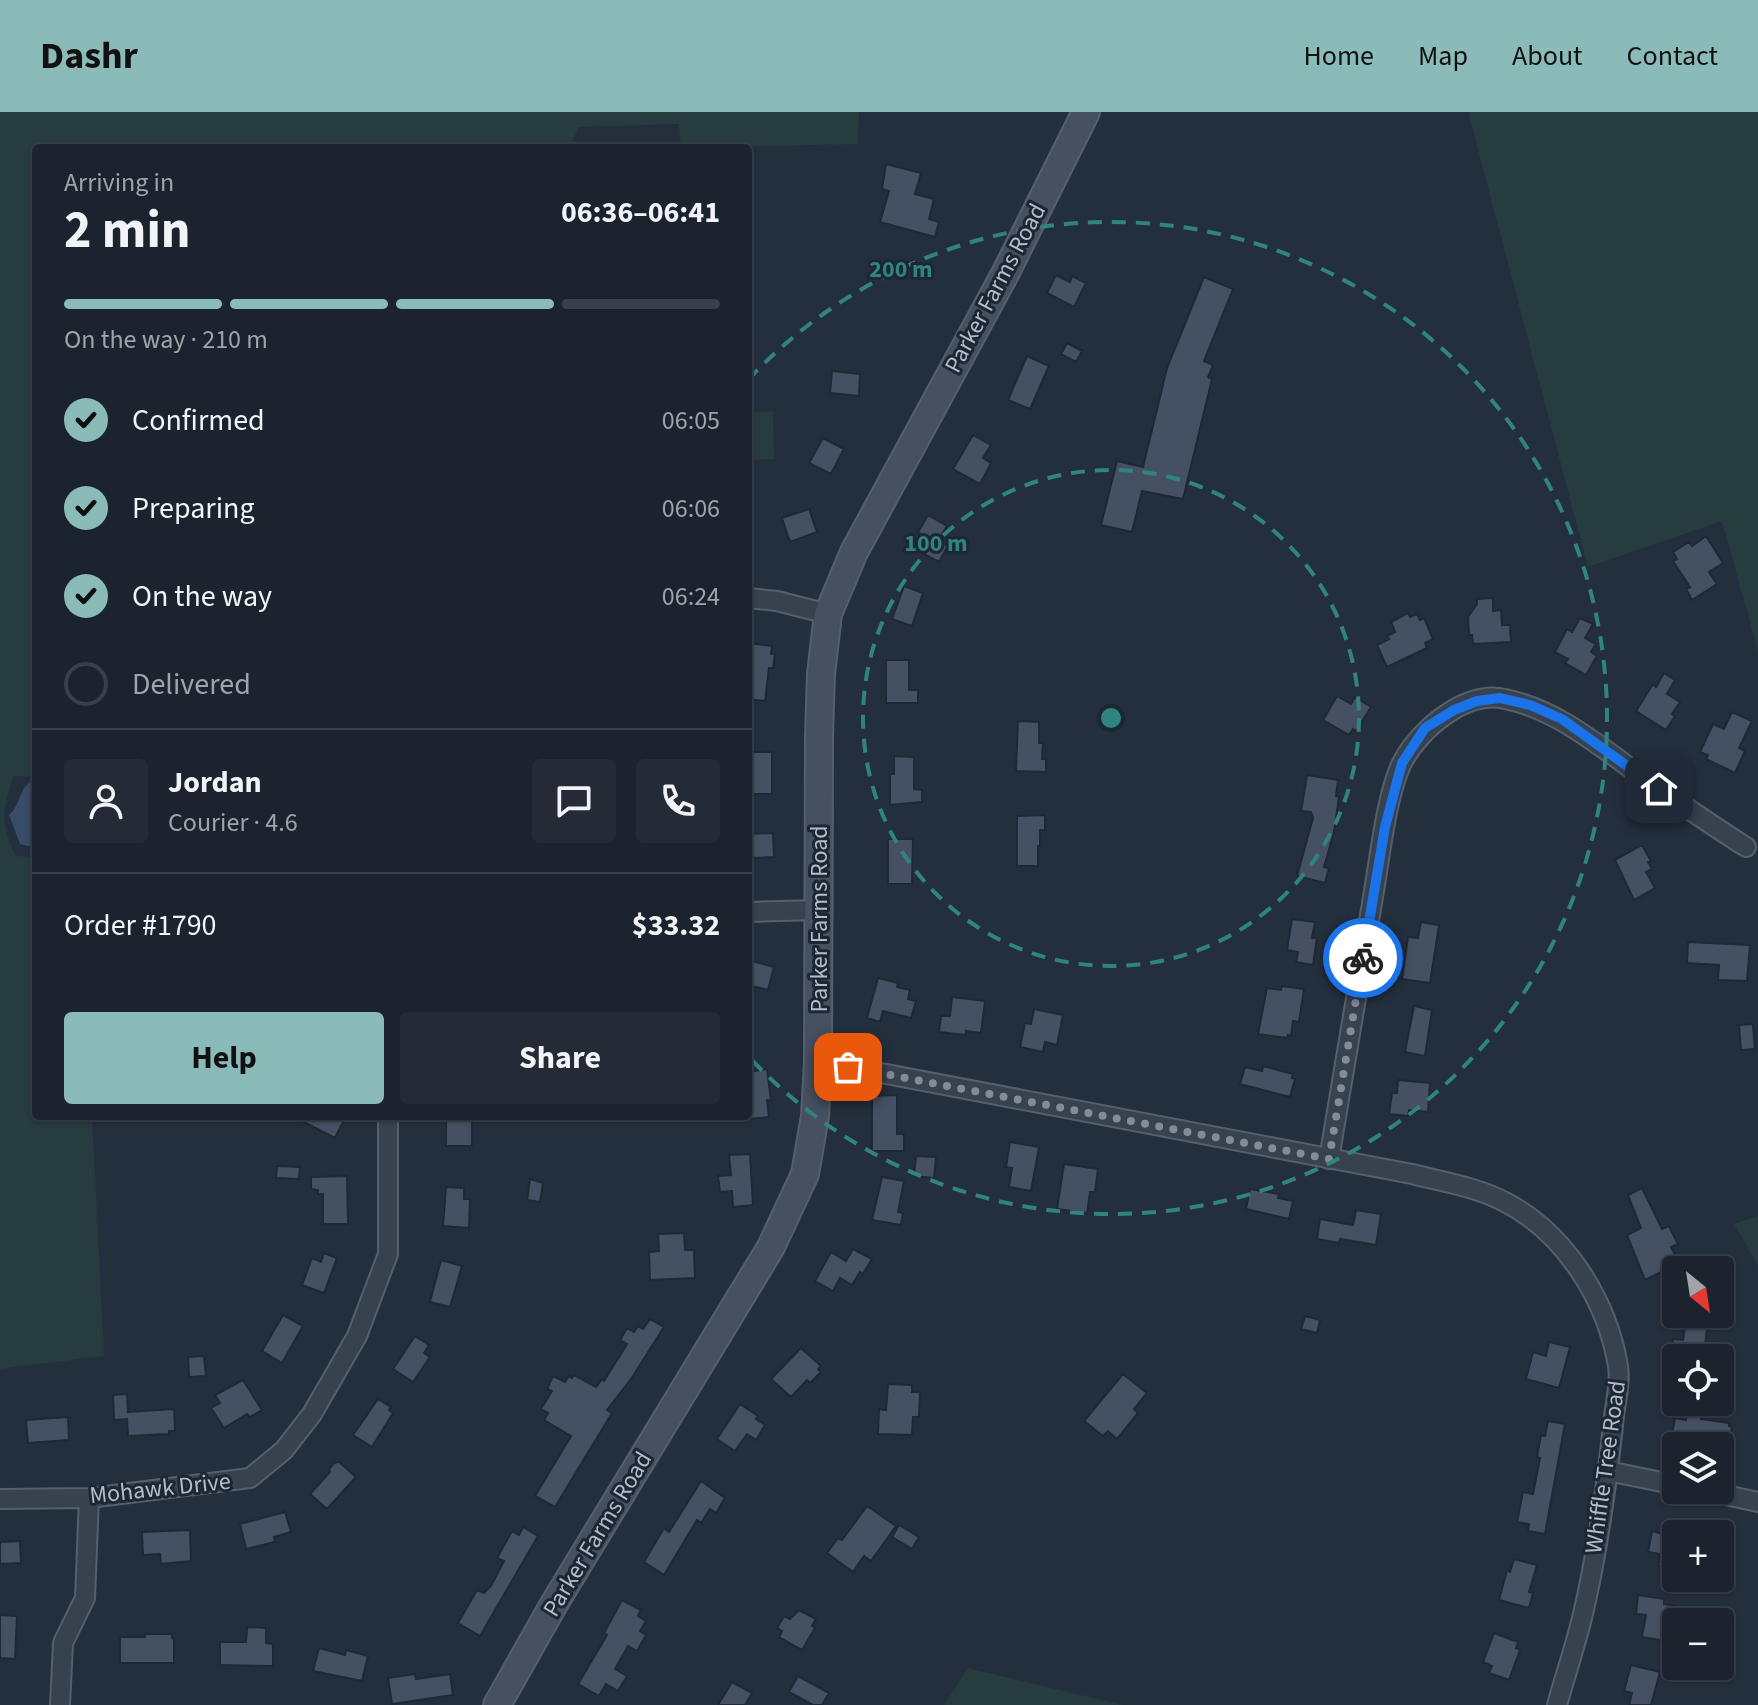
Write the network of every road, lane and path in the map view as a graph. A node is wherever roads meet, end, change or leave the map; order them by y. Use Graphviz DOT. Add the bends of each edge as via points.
graph roads {
  1 [pos="1086,112"];
  2 [pos="752,598"];
  3 [pos="828,614"];
  4 [pos="1746,847"];
  5 [pos="818,910"];
  6 [pos="752,912"];
  7 [pos="818,1061"];
  8 [pos="388,1120"];
  9 [pos="1329,1159"];
  10 [pos="1608,1471"];
  11 [pos="1662,1482"];
  12 [pos="1734,1497"];
  13 [pos="89,1498"];
  14 [pos="0,1499"];
  15 [pos="1758,1502"];
  16 [pos="60,1705"];
  17 [pos="497,1705"];
  18 [pos="1557,1705"];
  1 -- 3 [label="street, Parker Farms Road" via="854,552"];
  2 -- 3 [label="street"];
  3 -- 5 [label="street, Parker Farms Road" via="821,674"];
  4 -- 9 [label="street" via="1562,719 1530,705 1500,698 1477,701 1425,728 1402,763 1385,827"];
  5 -- 6 [label="street"];
  5 -- 7 [label="street, Parker Farms Road"];
  7 -- 9 [label="street, Whiffle Tree Road"];
  7 -- 17 [label="street, Parker Farms Road" via="811,1151 788,1214"];
  8 -- 13 [label="street, Mohawk Drive" via="388,1254 357,1336 312,1414 284,1450 250,1478"];
  9 -- 10 [label="street, Whiffle Tree Road" via="1482,1191 1533,1219 1557,1241 1599,1305 1618,1369"];
  10 -- 11 [label="street"];
  10 -- 18 [label="street, Whiffle Tree Road" via="1583,1616"];
  12 -- 15 [label="street"];
  13 -- 14 [label="street, Mohawk Drive"];
  13 -- 16 [label="street" via="85,1598 63,1643"];
}
